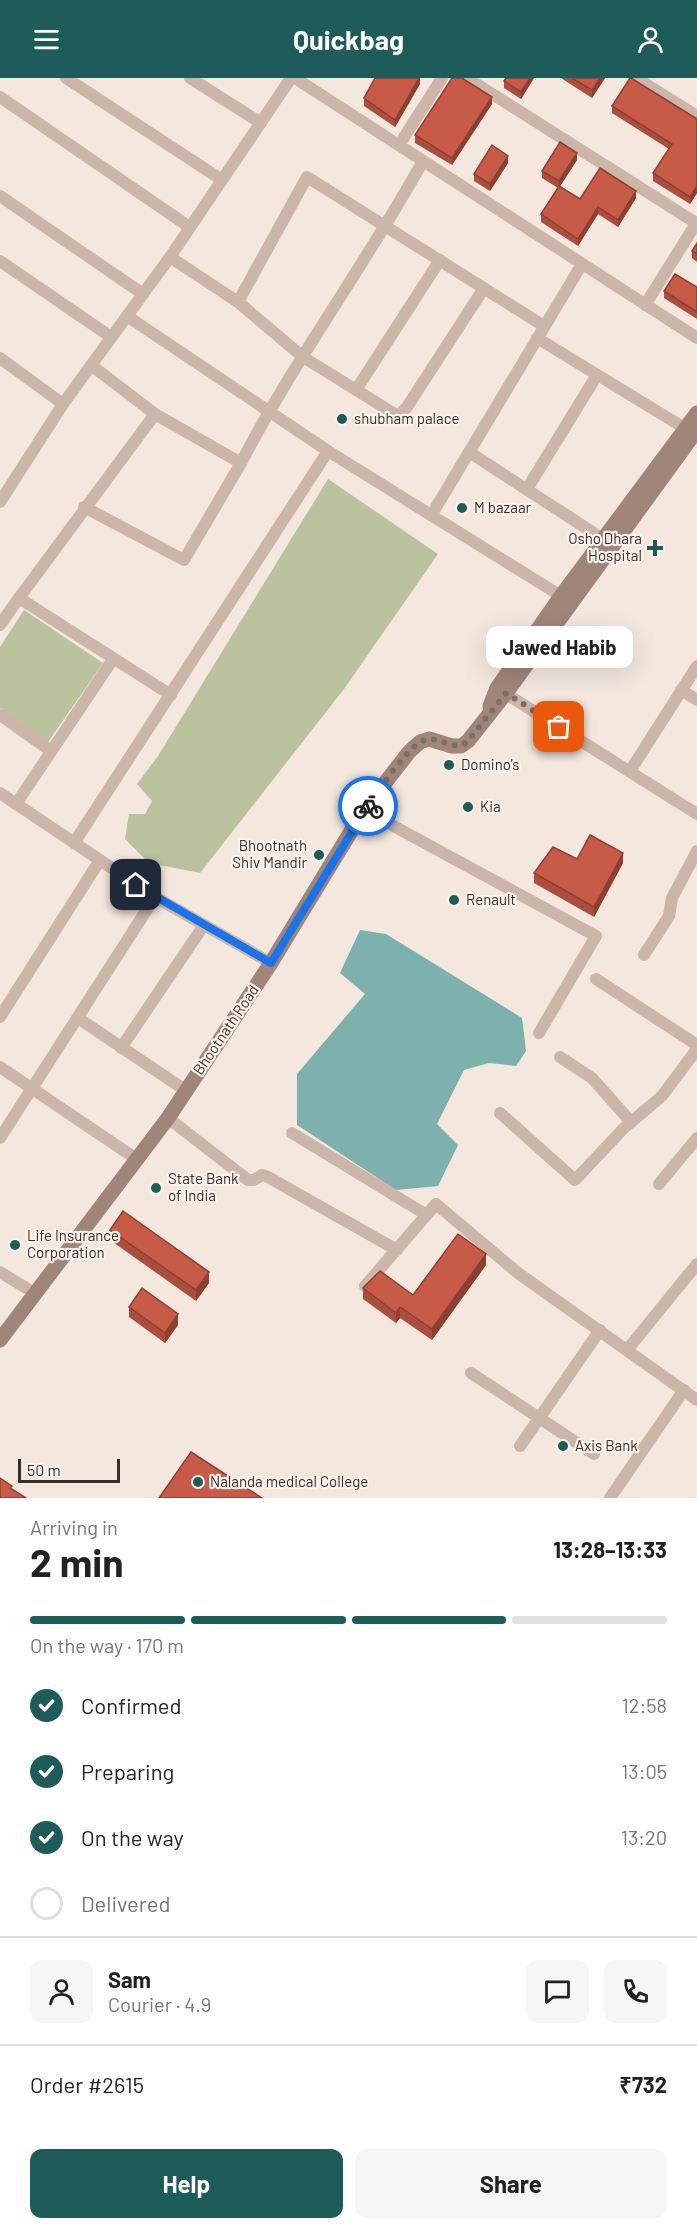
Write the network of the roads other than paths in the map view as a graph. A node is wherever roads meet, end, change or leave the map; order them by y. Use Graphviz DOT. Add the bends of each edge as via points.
graph roads {
  1 [pos="66,78"];
  2 [pos="190,78"];
  3 [pos="291,78"];
  4 [pos="295,78"];
  5 [pos="442,78"];
  6 [pos="467,78"];
  7 [pos="636,78"];
  8 [pos="0,97"];
  9 [pos="697,116"];
  10 [pos="261,123"];
  11 [pos="399,145"];
  12 [pos="423,161"];
  13 [pos="222,180"];
  14 [pos="0,196"];
  15 [pos="697,222"];
  16 [pos="188,226"];
  17 [pos="387,227"];
  18 [pos="170,257"];
  19 [pos="440,260"];
  20 [pos="0,261"];
  21 [pos="582,264"];
  22 [pos="484,288"];
  23 [pos="143,294"];
  24 [pos="238,302"];
  25 [pos="645,304"];
  26 [pos="127,316"];
  27 [pos="544,326"];
  28 [pos="111,337"];
  29 [pos="537,338"];
  30 [pos="697,338"];
  31 [pos="303,357"];
  32 [pos="0,358"];
  33 [pos="91,365"];
  34 [pos="597,375"];
  35 [pos="356,390"];
  36 [pos="63,404"];
  37 [pos="268,411"];
  38 [pos="697,413"];
  39 [pos="155,414"];
  40 [pos="692,430"];
  41 [pos="328,451"];
  42 [pos="469,452"];
  43 [pos="241,463"];
  44 [pos="527,489"];
  45 [pos="0,502"];
  46 [pos="84,507"];
  47 [pos="432,514"];
  48 [pos="603,539"];
  49 [pos="19,598"];
  50 [pos="565,601"];
  51 [pos="0,625"];
  52 [pos="113,660"];
  53 [pos="697,666"];
  54 [pos="681,690"];
  55 [pos="501,691"];
  56 [pos="171,694"];
  57 [pos="697,700"];
  58 [pos="0,715"];
  59 [pos="51,751"];
  60 [pos="630,771"];
  61 [pos="0,793"];
  62 [pos="16,804"];
  63 [pos="364,810"];
  64 [pos="697,813"];
  65 [pos="74,843"];
  66 [pos="697,851"];
  67 [pos="100,860"];
  68 [pos="155,897"];
  69 [pos="204,925"];
  70 [pos="644,955"];
  71 [pos="271,963"];
  72 [pos="596,979"];
  73 [pos="0,1017"];
  74 [pos="78,1018"];
  75 [pos="539,1033"];
  76 [pos="697,1047"];
  77 [pos="122,1048"];
  78 [pos="560,1057"];
  79 [pos="0,1067"];
  80 [pos="33,1089"];
  81 [pos="185,1090"];
  82 [pos="500,1113"];
  83 [pos="168,1118"];
  84 [pos="631,1122"];
  85 [pos="292,1133"];
  86 [pos="0,1138"];
  87 [pos="697,1138"];
  88 [pos="138,1160"];
  89 [pos="659,1184"];
  90 [pos="425,1214"];
  91 [pos="397,1250"];
  92 [pos="697,1264"];
  93 [pos="0,1272"];
  94 [pos="365,1286"];
  95 [pos="36,1294"];
  96 [pos="600,1330"];
  97 [pos="0,1340"];
  98 [pos="627,1350"];
  99 [pos="471,1373"];
  100 [pos="684,1390"];
  101 [pos="697,1400"];
  102 [pos="539,1419"];
  103 [pos="520,1446"];
  104 [pos="594,1454"];
  105 [pos="610,1498"];
  1 -- 13 [label="street"];
  2 -- 10 [label="street"];
  3 -- 10 [label="street"];
  4 -- 11 [label="street"];
  5 -- 11 [label="street"];
  6 -- 15 [label="street"];
  7 -- 9 [label="street"];
  8 -- 16 [label="street"];
  10 -- 13 [label="street"];
  11 -- 12 [label="street"];
  12 -- 17 [label="street"];
  12 -- 21 [label="street"];
  13 -- 16 [label="street"];
  14 -- 23 [label="street"];
  15 -- 25 [label="street"];
  16 -- 18 [label="street"];
  17 -- 19 [label="street"];
  17 -- 24 [label="street" via="307,177"];
  17 -- 31 [label="street"];
  18 -- 23 [label="street"];
  18 -- 24 [label="street"];
  19 -- 22 [label="street"];
  19 -- 35 [label="street"];
  20 -- 28 [label="street"];
  21 -- 25 [label="street"];
  21 -- 27 [label="street"];
  22 -- 27 [label="street"];
  22 -- 35 [label="street" via="398,416"];
  23 -- 26 [label="street"];
  24 -- 31 [label="street"];
  25 -- 30 [label="street"];
  26 -- 28 [label="street"];
  26 -- 37 [label="street"];
  27 -- 29 [label="street"];
  28 -- 33 [label="street"];
  29 -- 34 [label="street"];
  29 -- 42 [label="street"];
  31 -- 35 [label="street"];
  31 -- 37 [label="street"];
  32 -- 36 [label="street"];
  33 -- 36 [label="street"];
  33 -- 39 [label="street"];
  34 -- 40 [label="street"];
  34 -- 44 [label="street"];
  36 -- 45 [label="street"];
  37 -- 41 [label="street"];
  37 -- 43 [label="street"];
  38 -- 40 [label="street, Bhootnath Road"];
  39 -- 43 [label="street"];
  39 -- 46 [label="street"];
  40 -- 48 [label="street, Bhootnath Road"];
  40 -- 50 [label="street, Bhootnath Road"];
  41 -- 47 [label="street"];
  41 -- 56 [label="street"];
  42 -- 44 [label="street"];
  42 -- 47 [label="street"];
  43 -- 46 [label="street" via="184,560"];
  44 -- 48 [label="street"];
  46 -- 49 [label="street"];
  47 -- 50 [label="street"];
  48 -- 50 [label="street, Bhootnath Road"];
  49 -- 51 [label="street"];
  49 -- 52 [label="street"];
  50 -- 55 [label="street, Bhootnath Road"];
  52 -- 56 [label="street"];
  52 -- 59 [label="street"];
  53 -- 54 [label="street"];
  54 -- 57 [label="street"];
  54 -- 60 [label="street"];
  55 -- 60 [label="street"];
  55 -- 63 [label="street, Bhootnath Road" via="461,746 429,739 420,742"];
  56 -- 65 [label="street"];
  58 -- 59 [label="street"];
  59 -- 62 [label="street"];
  60 -- 64 [label="street"];
  61 -- 62 [label="street"];
  62 -- 65 [label="street"];
  63 -- 71 [label="street, Bhootnath Road"];
  63 -- 75 [label="street" via="596,936"];
  65 -- 67 [label="street"];
  66 -- 70 [label="street" via="672,898 669,916"];
  67 -- 68 [label="street"];
  67 -- 73 [label="street"];
  68 -- 69 [label="street"];
  68 -- 74 [label="street"];
  69 -- 71 [label="street"];
  69 -- 77 [label="street"];
  71 -- 81 [label="street, Bhootnath Road"];
  72 -- 76 [label="street"];
  74 -- 77 [label="street"];
  74 -- 80 [label="street"];
  76 -- 84 [label="street" via="662,1096"];
  77 -- 81 [label="street"];
  78 -- 84 [label="street" via="592,1078"];
  79 -- 80 [label="street"];
  80 -- 86 [label="street"];
  80 -- 88 [label="street"];
  81 -- 83 [label="street, Bhootnath Road"];
  82 -- 84 [label="street" via="575,1180"];
  83 -- 88 [label="street, Bhootnath Road"];
  83 -- 91 [label="street" via="248,1180 265,1175"];
  85 -- 90 [label="street"];
  87 -- 89 [label="street"];
  88 -- 95 [label="street, Bhootnath Road"];
  90 -- 91 [label="street"];
  90 -- 96 [label="street" via="436,1204 518,1273"];
  91 -- 94 [label="street"];
  92 -- 98 [label="street"];
  93 -- 95 [label="street"];
  95 -- 97 [label="street, Bhootnath Road"];
  96 -- 98 [label="street"];
  96 -- 102 [label="street"];
  98 -- 100 [label="street"];
  99 -- 102 [label="street"];
  100 -- 101 [label="street"];
  100 -- 105 [label="street"];
  102 -- 103 [label="street"];
  102 -- 104 [label="street"];
}
